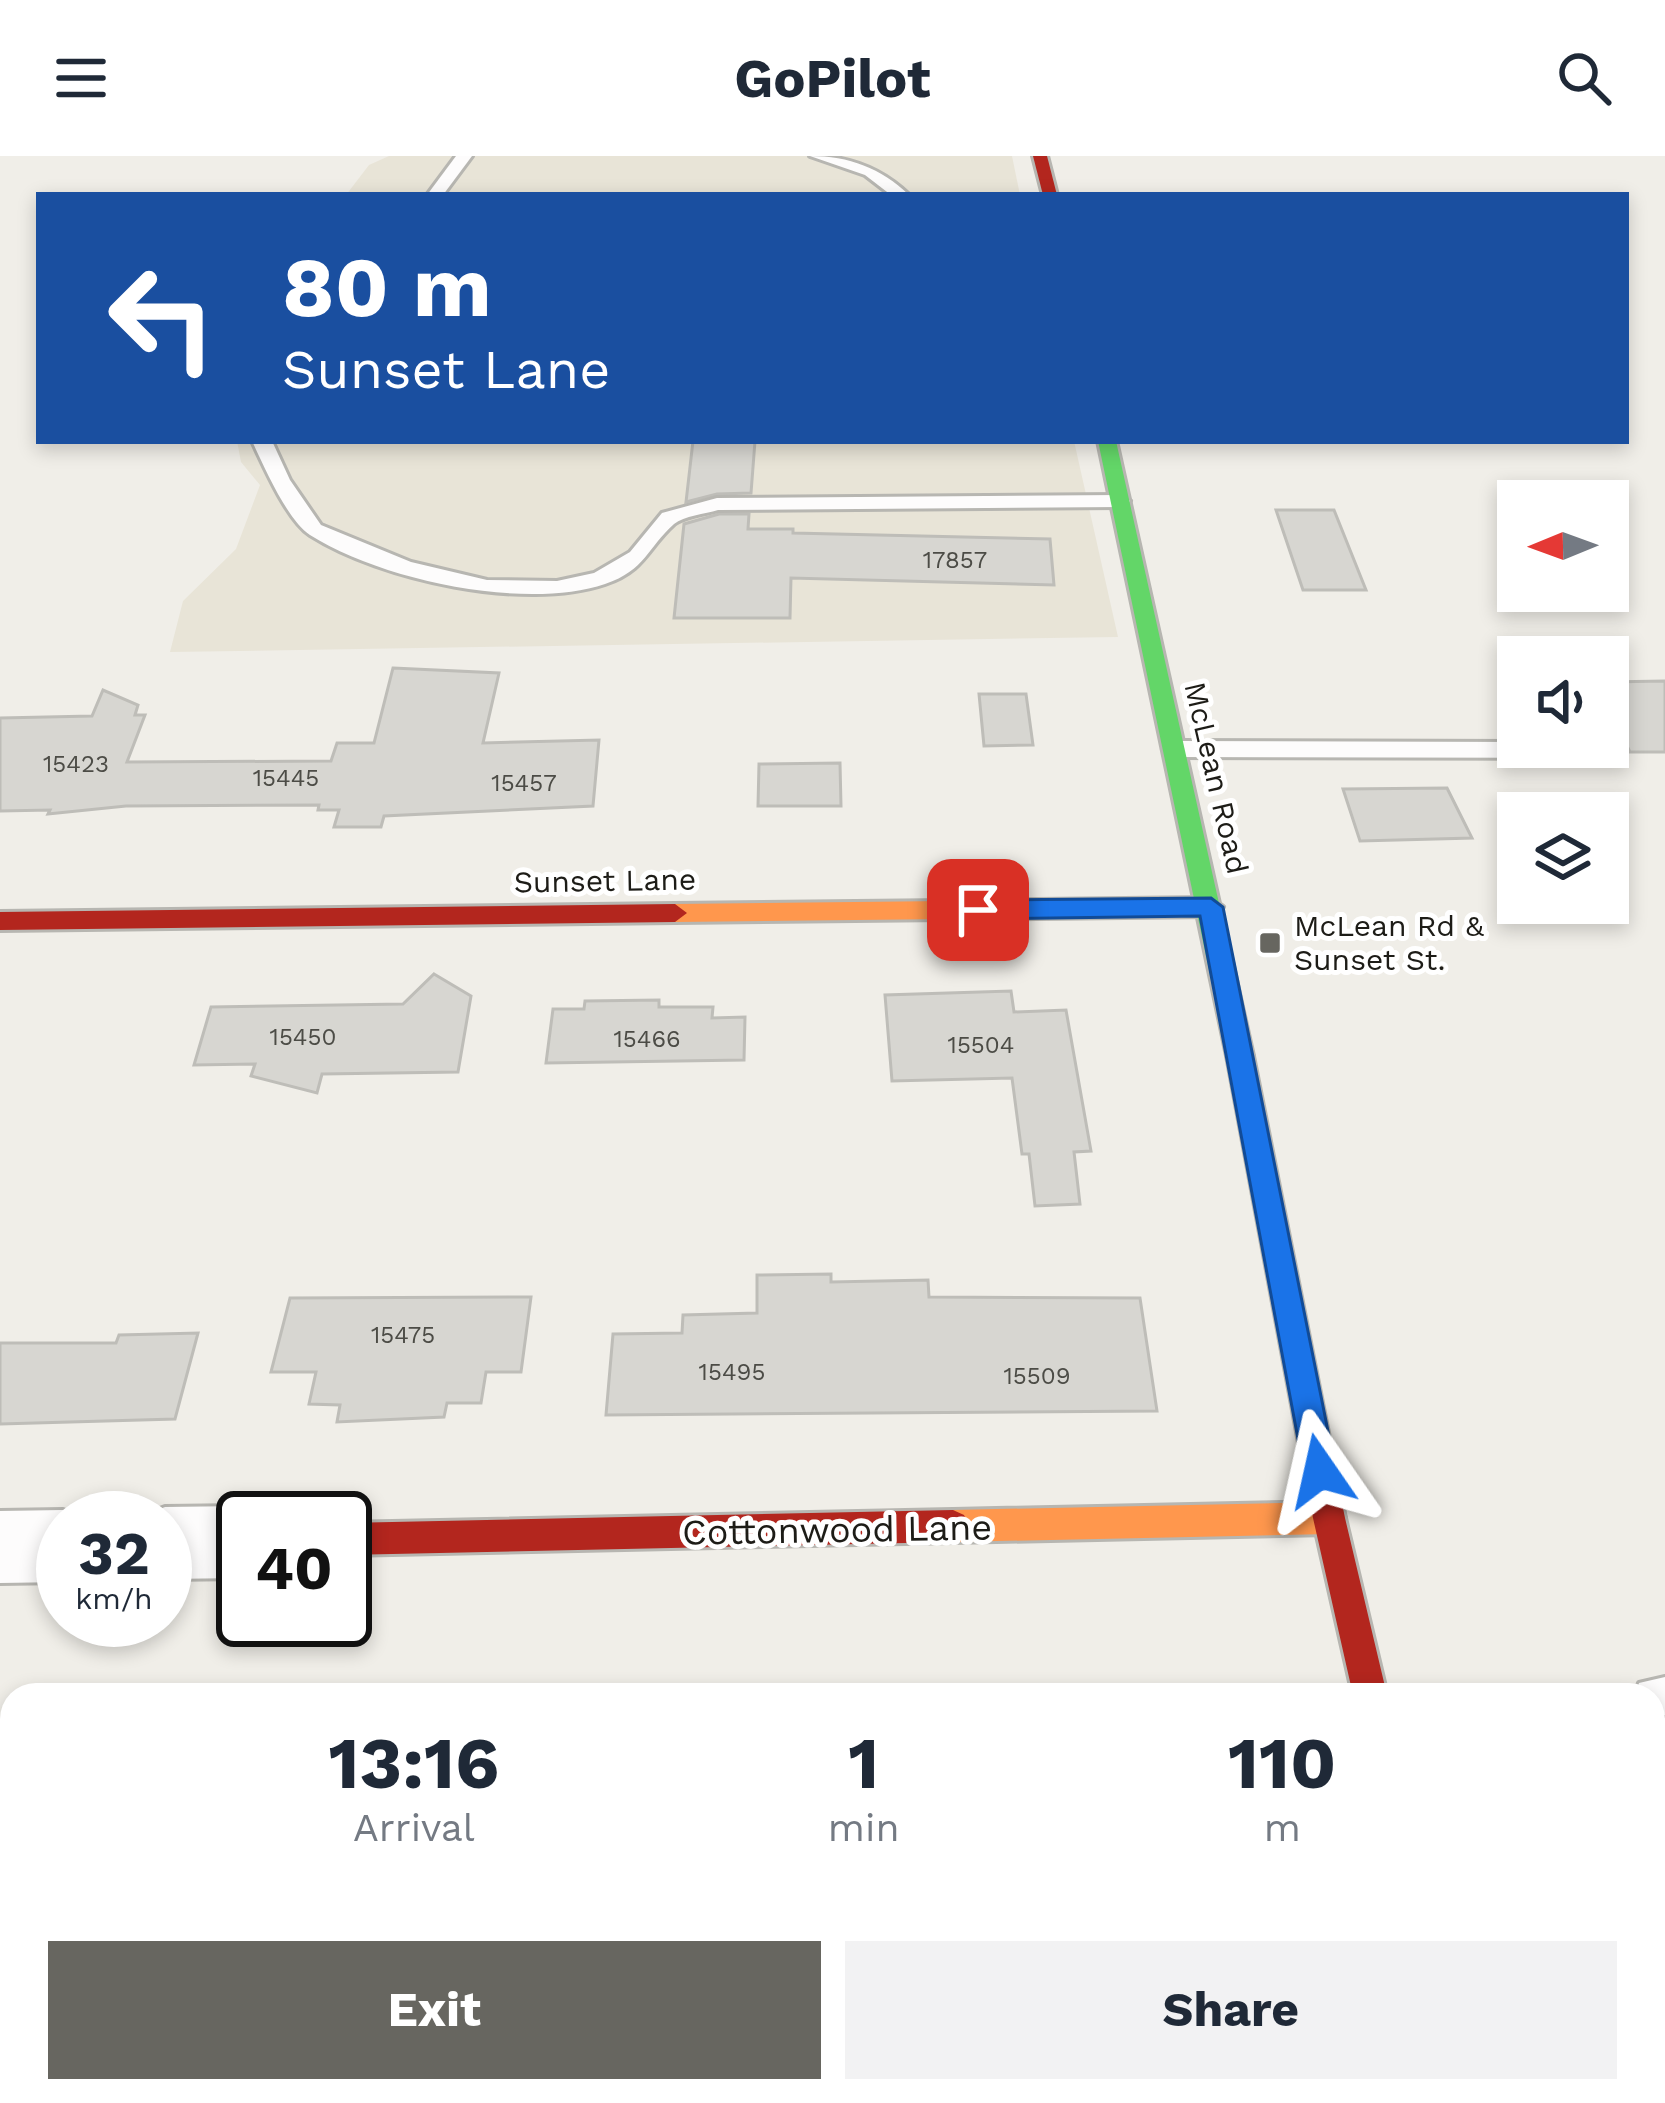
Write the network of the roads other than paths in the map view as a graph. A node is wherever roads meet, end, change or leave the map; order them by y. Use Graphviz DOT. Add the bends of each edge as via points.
graph roads {
  1 [pos="464,156"];
  2 [pos="818,156"];
  3 [pos="1040,156"];
  4 [pos="437,192"];
  5 [pos="897,192"];
  6 [pos="1049,192"];
  7 [pos="263,444"];
  8 [pos="1107,444"];
  9 [pos="1120,501"];
  10 [pos="1175,749"];
  11 [pos="1497,750"];
  12 [pos="1211,907"];
  13 [pos="0,921"];
  14 [pos="1329,1518"];
  15 [pos="372,1538"];
  16 [pos="36,1546"];
  17 [pos="0,1547"];
  18 [pos="1367,1683"];
  1 -- 4 [label="lane"];
  2 -- 5 [label="lane" via="871,172"];
  3 -- 6 [label="street"];
  7 -- 9 [label="lane" via="314,529 404,567 487,586 557,588 601,578 638,557 669,517 717,504"];
  8 -- 9 [label="street, McLean Road"];
  9 -- 10 [label="street, McLean Road"];
  10 -- 11 [label="lane"];
  10 -- 12 [label="street, McLean Road"];
  12 -- 13 [label="street, Sunset Lane"];
  12 -- 14 [label="street, McLean Road"];
  14 -- 15 [label="street, Cottonwood Lane"];
  14 -- 18 [label="street, McLean Road"];
  16 -- 17 [label="street"];
}
